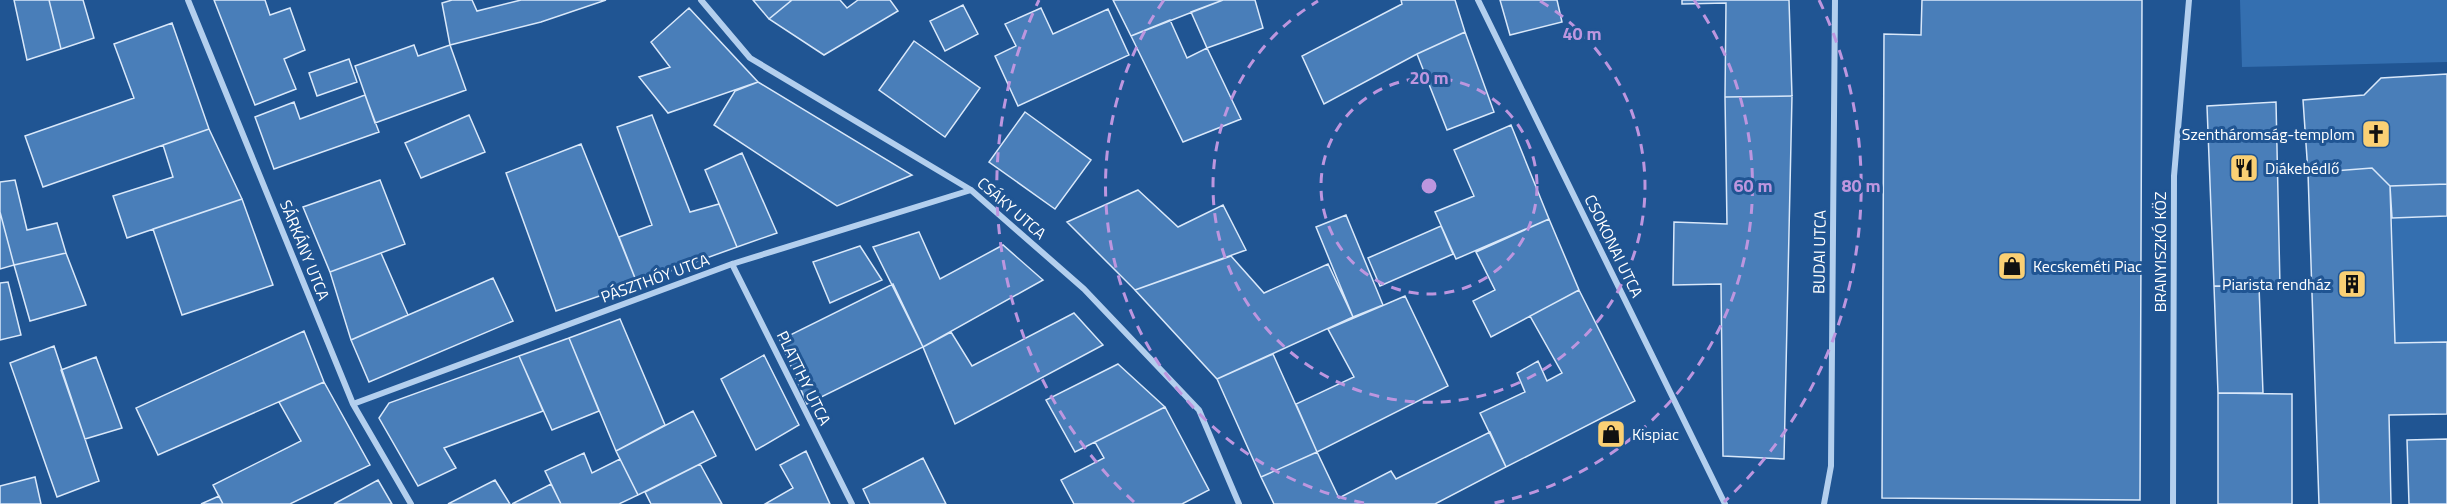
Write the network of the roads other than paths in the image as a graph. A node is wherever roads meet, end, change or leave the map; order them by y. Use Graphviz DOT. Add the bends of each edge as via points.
graph roads {
  1 [pos="188,0"];
  2 [pos="700,0"];
  3 [pos="1478,0"];
  4 [pos="1835,0"];
  5 [pos="2189,0"];
  6 [pos="971,190"];
  7 [pos="732,264"];
  8 [pos="353,404"];
  9 [pos="411,504"];
  10 [pos="852,504"];
  11 [pos="1239,504"];
  12 [pos="1725,504"];
  13 [pos="1824,504"];
  14 [pos="2173,504"];
  1 -- 8 [label="street, SÁRKÁNY UTCA"];
  2 -- 6 [label="street, CSÁKY UTCA" via="750,58"];
  3 -- 12 [label="street, CSOKONAI UTCA"];
  4 -- 13 [label="street, BUDAI UTCA" via="1831,466"];
  5 -- 14 [label="street, BRANYISZKÓ KÖZ" via="2174,176"];
  6 -- 7 [label="street, PÁSZTHÓY UTCA"];
  6 -- 11 [label="street, CSÁKY UTCA" via="1084,289 1199,410"];
  7 -- 8 [label="street, PÁSZTHÓY UTCA"];
  7 -- 10 [label="street, PLATTHY UTCA"];
  8 -- 9 [label="street, SÁRKÁNY UTCA"];
}
